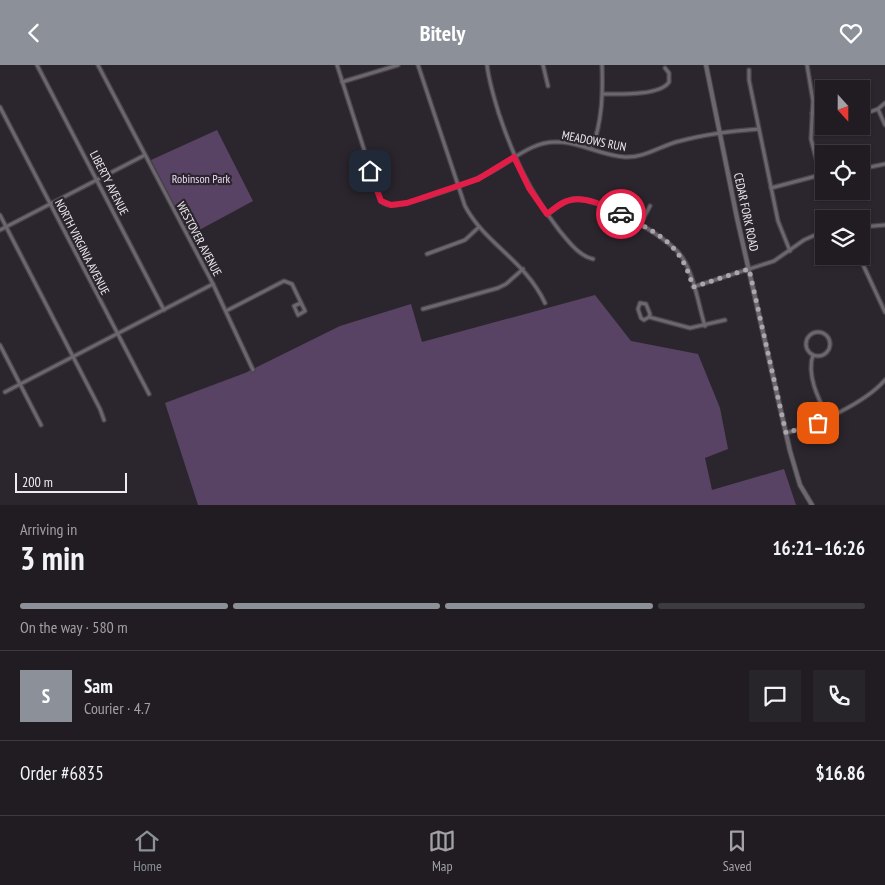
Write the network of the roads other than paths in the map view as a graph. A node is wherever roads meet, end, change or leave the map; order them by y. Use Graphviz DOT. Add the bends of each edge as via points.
graph roads {
  1 [pos="37,65"];
  2 [pos="98,65"];
  3 [pos="337,65"];
  4 [pos="398,65"];
  5 [pos="418,65"];
  6 [pos="487,65"];
  7 [pos="543,65"];
  8 [pos="602,65"];
  9 [pos="706,65"];
  10 [pos="807,65"];
  11 [pos="665,68"];
  12 [pos="750,70"];
  13 [pos="342,82"];
  14 [pos="548,86"];
  15 [pos="603,94"];
  16 [pos="885,103"];
  17 [pos="0,107"];
  18 [pos="878,109"];
  19 [pos="870,112"];
  20 [pos="812,113"];
  21 [pos="815,113"];
  22 [pos="885,125"];
  23 [pos="759,129"];
  24 [pos="719,132"];
  25 [pos="592,149"];
  26 [pos="815,152"];
  27 [pos="145,155"];
  28 [pos="514,157"];
  29 [pos="885,164"];
  30 [pos="870,167"];
  31 [pos="815,176"];
  32 [pos="97,180"];
  33 [pos="458,186"];
  34 [pos="771,188"];
  35 [pos="50,204"];
  36 [pos="650,206"];
  37 [pos="547,214"];
  38 [pos="0,215"];
  39 [pos="640,225"];
  40 [pos="885,225"];
  41 [pos="870,226"];
  42 [pos="6,227"];
  43 [pos="480,227"];
  44 [pos="0,231"];
  45 [pos="815,235"];
  46 [pos="790,251"];
  47 [pos="427,254"];
  48 [pos="593,259"];
  49 [pos="862,265"];
  50 [pos="523,269"];
  51 [pos="749,269"];
  52 [pos="213,284"];
  53 [pos="693,287"];
  54 [pos="301,303"];
  55 [pos="545,303"];
  56 [pos="423,309"];
  57 [pos="164,310"];
  58 [pos="226,311"];
  59 [pos="885,313"];
  60 [pos="649,317"];
  61 [pos="724,320"];
  62 [pos="706,326"];
  63 [pos="117,334"];
  64 [pos="0,345"];
  65 [pos="813,355"];
  66 [pos="74,357"];
  67 [pos="253,370"];
  68 [pos="885,380"];
  69 [pos="20,383"];
  70 [pos="5,392"];
  71 [pos="149,394"];
  72 [pos="828,418"];
  73 [pos="104,420"];
  74 [pos="41,425"];
  75 [pos="786,433"];
  76 [pos="812,505"];
  1 -- 32 [label="street, LIBERTY AVENUE"];
  2 -- 27 [label="street, WESTOVER AVENUE"];
  3 -- 13 [label="street"];
  4 -- 13 [label="street"];
  5 -- 33 [label="street"];
  6 -- 28 [label="street"];
  7 -- 14 [label="street"];
  8 -- 15 [label="street"];
  9 -- 24 [label="street, CEDAR FORK ROAD"];
  10 -- 20 [label="street"];
  11 -- 15 [label="street" via="669,81 661,89"];
  12 -- 23 [label="street" via="748,80"];
  13 -- 33 [label="street, MEADOWS RUN" via="379,196 385,204 407,203"];
  15 -- 25 [label="street"];
  16 -- 18 [label="street"];
  17 -- 35 [label="street, NORTH VIRGINIA AVENUE"];
  18 -- 19 [label="street"];
  18 -- 22 [label="street"];
  20 -- 21 [label="street"];
  20 -- 26 [label="street" via="811,139"];
  23 -- 24 [label="street, MEADOWS RUN"];
  23 -- 34 [label="street"];
  24 -- 25 [label="street, MEADOWS RUN" via="679,141 637,156 609,155"];
  24 -- 51 [label="street, CEDAR FORK ROAD"];
  25 -- 28 [label="street, MEADOWS RUN" via="552,142"];
  27 -- 32 [label="street"];
  27 -- 52 [label="street, WESTOVER AVENUE"];
  28 -- 33 [label="street, MEADOWS RUN" via="488,174"];
  28 -- 37 [label="street" via="529,188"];
  29 -- 30 [label="street"];
  31 -- 34 [label="street"];
  32 -- 35 [label="street"];
  32 -- 57 [label="street, LIBERTY AVENUE"];
  33 -- 43 [label="street" via="467,210"];
  34 -- 46 [label="street" via="778,221"];
  35 -- 42 [label="street"];
  35 -- 63 [label="street, NORTH VIRGINIA AVENUE"];
  36 -- 39 [label="street"];
  37 -- 39 [label="street" via="567,201 582,199 612,209"];
  37 -- 48 [label="street" via="572,245 586,258"];
  38 -- 42 [label="street"];
  39 -- 53 [label="street" via="670,243 678,252 686,264"];
  40 -- 41 [label="street"];
  42 -- 44 [label="street"];
  42 -- 66 [label="street"];
  43 -- 47 [label="street" via="465,240"];
  43 -- 50 [label="street"];
  45 -- 46 [label="street"];
  46 -- 51 [label="street" via="774,261"];
  49 -- 59 [label="street"];
  50 -- 55 [label="street"];
  50 -- 56 [label="street" via="498,288"];
  51 -- 53 [label="street"];
  51 -- 75 [label="street, CEDAR FORK ROAD"];
  52 -- 57 [label="street"];
  52 -- 58 [label="street, WESTOVER AVENUE"];
  53 -- 62 [label="street"];
  54 -- 58 [label="street" via="292,284 284,281"];
  57 -- 63 [label="street"];
  58 -- 67 [label="street, WESTOVER AVENUE"];
  60 -- 60 [label="street" via="646,304 640,303 641,318 646,320"];
  60 -- 62 [label="street" via="688,328"];
  61 -- 62 [label="street"];
  63 -- 66 [label="street"];
  63 -- 71 [label="street, NORTH VIRGINIA AVENUE"];
  64 -- 69 [label="street"];
  65 -- 65 [label="street" via="824,355 829,349 829,338 824,333 813,333 807,338 807,349"];
  65 -- 72 [label="street" via="810,363 815,388"];
  66 -- 69 [label="street"];
  66 -- 73 [label="street"];
  68 -- 72 [label="street" via="878,388"];
  69 -- 70 [label="street"];
  69 -- 74 [label="street"];
  72 -- 75 [label="street"];
  75 -- 76 [label="street, CEDAR FORK ROAD" via="797,477"];
}
